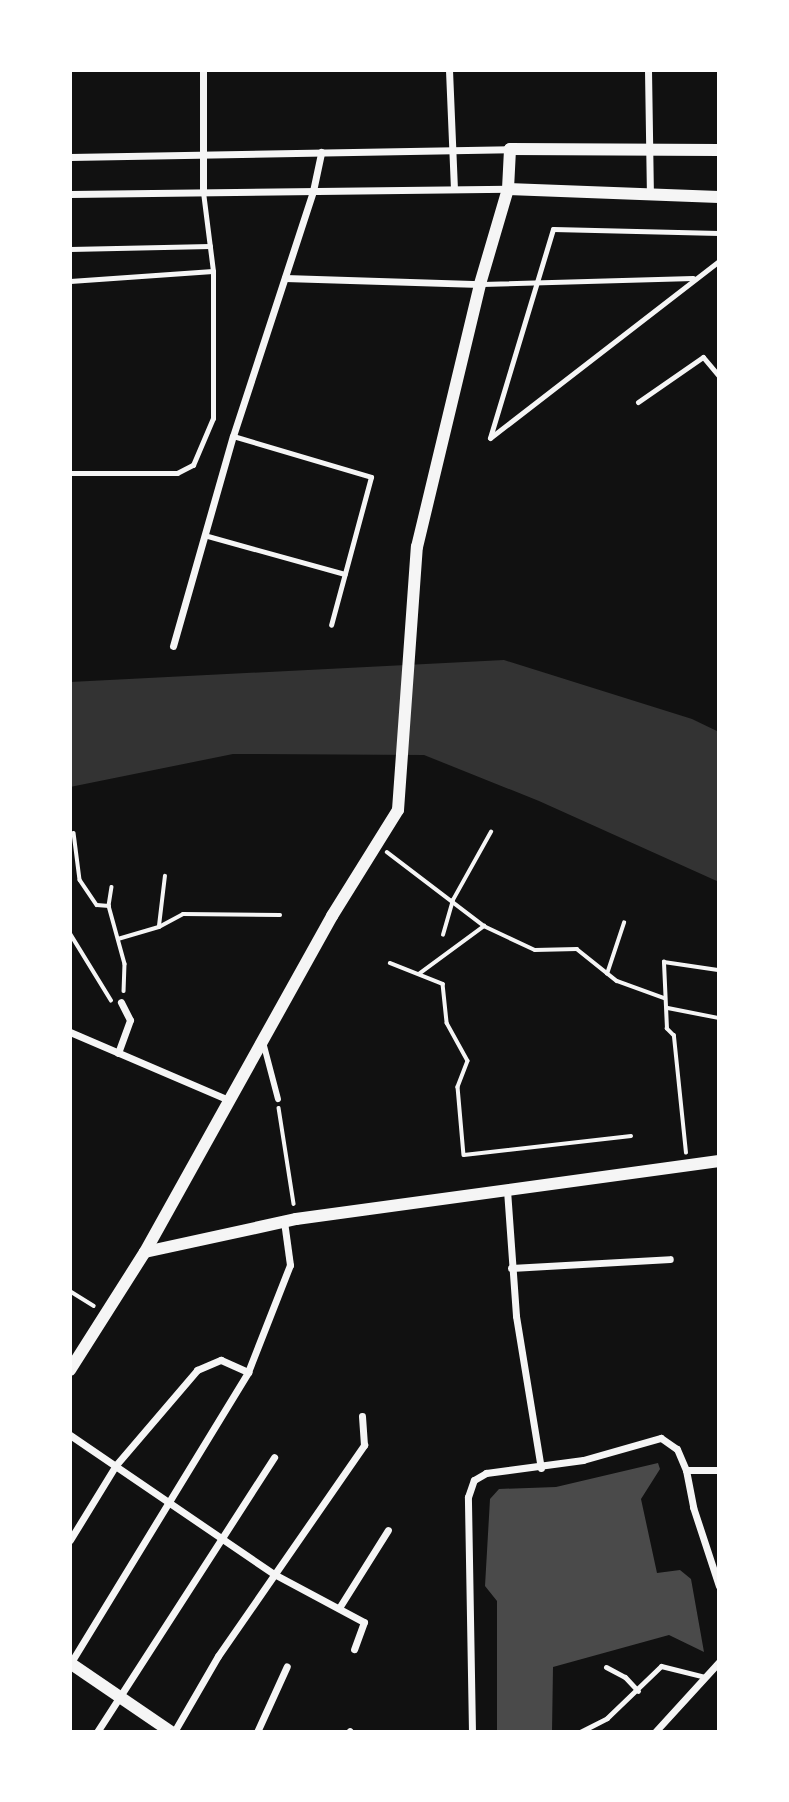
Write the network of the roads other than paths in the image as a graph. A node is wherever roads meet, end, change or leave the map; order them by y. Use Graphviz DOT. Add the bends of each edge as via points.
graph roads {
  1 [pos="203,70"];
  2 [pos="449,70"];
  3 [pos="648,70"];
  4 [pos="510,149"];
  5 [pos="650,149"];
  6 [pos="450,150"];
  7 [pos="719,150"];
  8 [pos="321,152"];
  9 [pos="203,155"];
  10 [pos="70,157"];
  11 [pos="454,188"];
  12 [pos="508,189"];
  13 [pos="313,191"];
  14 [pos="203,192"];
  15 [pos="70,194"];
  16 [pos="650,195"];
  17 [pos="719,197"];
  18 [pos="719,233"];
  19 [pos="210,246"];
  20 [pos="70,249"];
  21 [pos="719,261"];
  22 [pos="213,271"];
  23 [pos="285,278"];
  24 [pos="692,278"];
  25 [pos="70,281"];
  26 [pos="536,282"];
  27 [pos="480,284"];
  28 [pos="719,376"];
  29 [pos="638,402"];
  30 [pos="233,436"];
  31 [pos="70,473"];
  32 [pos="204,535"];
  33 [pos="345,574"];
  34 [pos="331,625"];
  35 [pos="173,646"];
  36 [pos="121,1002"];
  37 [pos="70,1032"];
  38 [pos="262,1040"];
  39 [pos="118,1053"];
  40 [pos="278,1099"];
  41 [pos="229,1100"];
  42 [pos="719,1161"];
  43 [pos="507,1191"];
  44 [pos="290,1220"];
  45 [pos="145,1252"];
  46 [pos="670,1259"];
  47 [pos="511,1268"];
  48 [pos="70,1370"];
  49 [pos="248,1372"];
  50 [pos="362,1416"];
  51 [pos="70,1436"];
  52 [pos="274,1457"];
  53 [pos="116,1465"];
  54 [pos="541,1468"];
  55 [pos="686,1470"];
  56 [pos="719,1470"];
  57 [pos="166,1501"];
  58 [pos="388,1530"];
  59 [pos="221,1538"];
  60 [pos="70,1540"];
  61 [pos="274,1574"];
  62 [pos="719,1586"];
  63 [pos="339,1608"];
  64 [pos="354,1649"];
  65 [pos="719,1662"];
  66 [pos="70,1663"];
  67 [pos="287,1666"];
  68 [pos="606,1667"];
  69 [pos="705,1677"];
  70 [pos="638,1691"];
  71 [pos="117,1696"];
  72 [pos="97,1732"];
  73 [pos="173,1732"];
  74 [pos="257,1732"];
  75 [pos="472,1732"];
  76 [pos="580,1732"];
  77 [pos="655,1732"];
  1 -- 9 [label="street"];
  2 -- 6 [label="street"];
  3 -- 5 [label="street"];
  4 -- 5 [label="street"];
  4 -- 6 [label="street"];
  4 -- 12 [label="street"];
  5 -- 7 [label="street"];
  5 -- 16 [label="street"];
  6 -- 8 [label="street"];
  6 -- 11 [label="street"];
  8 -- 9 [label="street"];
  8 -- 13 [label="street"];
  9 -- 10 [label="street"];
  9 -- 14 [label="street"];
  11 -- 12 [label="street"];
  11 -- 13 [label="street"];
  12 -- 16 [label="street"];
  12 -- 27 [label="street"];
  13 -- 14 [label="street"];
  13 -- 23 [label="street"];
  14 -- 15 [label="street"];
  14 -- 19 [label="lane"];
  16 -- 17 [label="street"];
  18 -- 26 [label="lane" via="553,229"];
  19 -- 20 [label="lane"];
  19 -- 22 [label="lane"];
  21 -- 24 [label="lane"];
  22 -- 25 [label="lane"];
  22 -- 31 [label="lane" via="213,418 193,465 177,473"];
  23 -- 27 [label="street"];
  23 -- 30 [label="street"];
  24 -- 26 [label="lane"];
  24 -- 26 [label="lane" via="490,438"];
  26 -- 27 [label="lane"];
  27 -- 38 [label="street" via="417,547 398,810"];
  28 -- 29 [label="lane" via="703,357"];
  30 -- 32 [label="street"];
  30 -- 33 [label="lane" via="371,477"];
  32 -- 33 [label="lane"];
  32 -- 35 [label="street"];
  33 -- 34 [label="lane"];
  36 -- 39 [label="street" via="130,1020"];
  37 -- 39 [label="street"];
  38 -- 40 [label="street"];
  38 -- 41 [label="street"];
  39 -- 41 [label="street"];
  41 -- 45 [label="street"];
  42 -- 43 [label="street"];
  43 -- 44 [label="street"];
  43 -- 47 [label="street"];
  44 -- 45 [label="street"];
  44 -- 49 [label="street" via="290,1265"];
  45 -- 48 [label="street"];
  46 -- 47 [label="street"];
  47 -- 54 [label="street" via="523,1380"];
  49 -- 53 [label="street" via="221,1360 210,1362"];
  49 -- 57 [label="street"];
  50 -- 61 [label="street" via="364,1444"];
  51 -- 53 [label="street"];
  52 -- 59 [label="street"];
  53 -- 57 [label="street"];
  53 -- 60 [label="street"];
  54 -- 55 [label="street" via="661,1438 677,1449"];
  54 -- 75 [label="street" via="486,1473 474,1480 468,1497"];
  55 -- 56 [label="street"];
  55 -- 62 [label="street"];
  57 -- 59 [label="street"];
  57 -- 66 [label="street"];
  58 -- 63 [label="street"];
  59 -- 61 [label="street"];
  59 -- 71 [label="street"];
  61 -- 63 [label="street"];
  61 -- 73 [label="street"];
  63 -- 64 [label="street" via="364,1622"];
  65 -- 69 [label="street"];
  66 -- 71 [label="street"];
  67 -- 74 [label="street"];
  68 -- 70 [label="lane"];
  69 -- 70 [label="lane" via="661,1666"];
  69 -- 77 [label="street"];
  70 -- 76 [label="lane" via="607,1718"];
  71 -- 72 [label="street"];
  71 -- 73 [label="street"];
}
